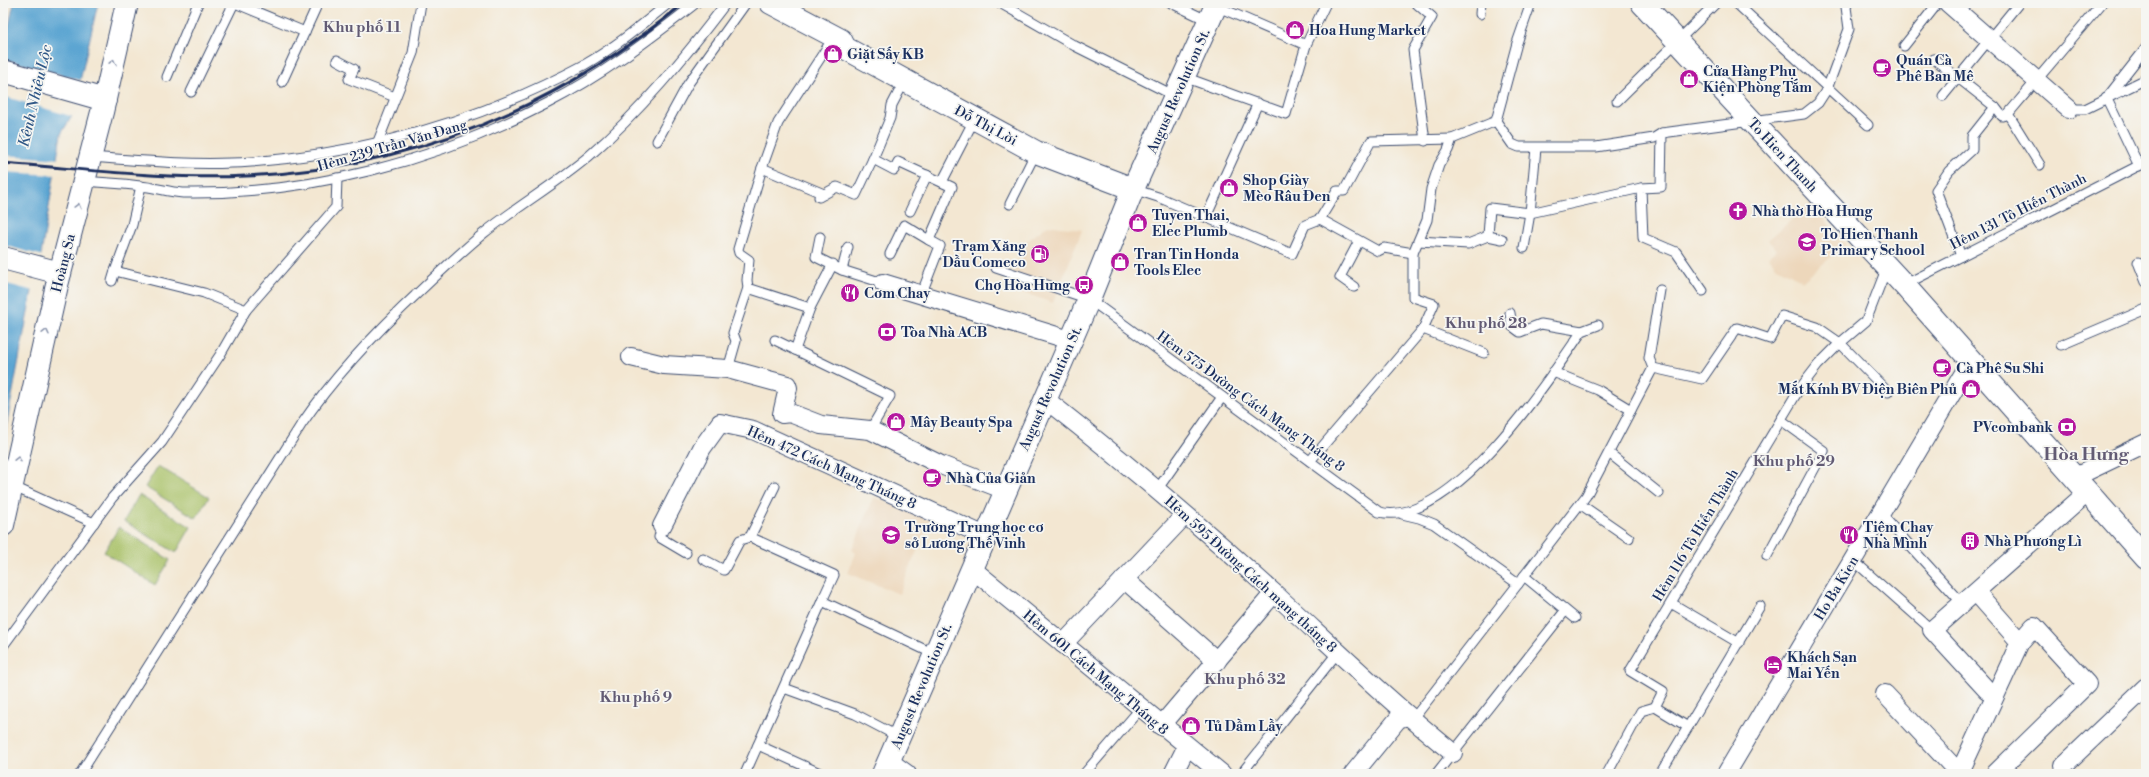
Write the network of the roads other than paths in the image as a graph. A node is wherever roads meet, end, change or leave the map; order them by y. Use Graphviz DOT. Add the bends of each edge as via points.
graph roads {
  1 [pos="127,3"];
  2 [pos="198,3"];
  3 [pos="235,3"];
  4 [pos="318,3"];
  5 [pos="421,3"];
  6 [pos="669,3"];
  7 [pos="696,3"];
  8 [pos="726,3"];
  9 [pos="746,3"];
  10 [pos="757,3"];
  11 [pos="771,3"];
  12 [pos="1000,3"];
  13 [pos="1171,3"];
  14 [pos="1326,3"];
  15 [pos="1416,3"];
  16 [pos="1482,3"];
  17 [pos="1531,3"];
  18 [pos="1642,3"];
  19 [pos="1716,3"];
  20 [pos="1736,3"];
  21 [pos="1848,3"];
  22 [pos="1938,3"];
  23 [pos="1948,3"];
  24 [pos="2019,3"];
  25 [pos="2102,3"];
  26 [pos="1214,10"];
  27 [pos="1480,14"];
  28 [pos="305,32"];
  29 [pos="1990,39"];
  30 [pos="1677,40"];
  31 [pos="1306,45"];
  32 [pos="1904,46"];
  33 [pos="836,47"];
  34 [pos="2146,48"];
  35 [pos="1934,59"];
  36 [pos="337,60"];
  37 [pos="3,71"];
  38 [pos="167,77"];
  39 [pos="1959,77"];
  40 [pos="2146,79"];
  41 [pos="905,80"];
  42 [pos="2037,81"];
  43 [pos="282,82"];
  44 [pos="3,84"];
  45 [pos="1180,87"];
  46 [pos="1827,89"];
  47 [pos="191,92"];
  48 [pos="1944,96"];
  49 [pos="395,97"];
  50 [pos="2106,97"];
  51 [pos="81,100"];
  52 [pos="1617,101"];
  53 [pos="1258,103"];
  54 [pos="104,106"];
  55 [pos="1995,107"];
  56 [pos="2069,109"];
  57 [pos="2008,114"];
  58 [pos="975,118"];
  59 [pos="1496,120"];
  60 [pos="1751,121"];
  61 [pos="1868,125"];
  62 [pos="1662,133"];
  63 [pos="1452,139"];
  64 [pos="657,141"];
  65 [pos="1425,141"];
  66 [pos="377,144"];
  67 [pos="1536,148"];
  68 [pos="1036,152"];
  69 [pos="90,157"];
  70 [pos="873,159"];
  71 [pos="2142,164"];
  72 [pos="2040,165"];
  73 [pos="762,168"];
  74 [pos="927,175"];
  75 [pos="337,178"];
  76 [pos="84,181"];
  77 [pos="942,182"];
  78 [pos="141,186"];
  79 [pos="1641,188"];
  80 [pos="1133,189"];
  81 [pos="1010,204"];
  82 [pos="910,211"];
  83 [pos="1530,213"];
  84 [pos="1206,217"];
  85 [pos="1320,219"];
  86 [pos="1488,236"];
  87 [pos="820,237"];
  88 [pos="1502,239"];
  89 [pos="929,240"];
  90 [pos="1359,241"];
  91 [pos="1419,241"];
  92 [pos="848,247"];
  93 [pos="1524,248"];
  94 [pos="1413,253"];
  95 [pos="890,254"];
  96 [pos="1961,256"];
  97 [pos="3,258"];
  98 [pos="2138,262"];
  99 [pos="833,264"];
  100 [pos="1887,267"];
  101 [pos="996,268"];
  102 [pos="842,270"];
  103 [pos="3,271"];
  104 [pos="115,271"];
  105 [pos="50,277"];
  106 [pos="112,281"];
  107 [pos="2146,282"];
  108 [pos="883,283"];
  109 [pos="1904,285"];
  110 [pos="1354,287"];
  111 [pos="748,288"];
  112 [pos="1660,290"];
  113 [pos="1703,291"];
  114 [pos="921,295"];
  115 [pos="1089,299"];
  116 [pos="810,308"];
  117 [pos="2146,309"];
  118 [pos="246,310"];
  119 [pos="1510,313"];
  120 [pos="1598,325"];
  121 [pos="1423,329"];
  122 [pos="1582,331"];
  123 [pos="776,340"];
  124 [pos="1070,340"];
  125 [pos="1840,342"];
  126 [pos="2061,345"];
  127 [pos="795,350"];
  128 [pos="1484,354"];
  129 [pos="631,357"];
  130 [pos="1971,361"];
  131 [pos="1653,368"];
  132 [pos="728,369"];
  133 [pos="1553,372"];
  134 [pos="1888,392"];
  135 [pos="1222,397"];
  136 [pos="1045,399"];
  137 [pos="1631,410"];
  138 [pos="1781,420"];
  139 [pos="870,430"];
  140 [pos="2146,443"];
  141 [pos="1609,453"];
  142 [pos="1310,461"];
  143 [pos="2082,485"];
  144 [pos="12,486"];
  145 [pos="775,486"];
  146 [pos="1005,490"];
  147 [pos="1157,490"];
  148 [pos="1659,493"];
  149 [pos="1580,504"];
  150 [pos="1185,514"];
  151 [pos="1401,514"];
  152 [pos="1880,514"];
  153 [pos="94,523"];
  154 [pos="3,524"];
  155 [pos="662,526"];
  156 [pos="986,536"];
  157 [pos="750,537"];
  158 [pos="1629,538"];
  159 [pos="686,553"];
  160 [pos="1767,556"];
  161 [pos="2146,558"];
  162 [pos="703,559"];
  163 [pos="1853,560"];
  164 [pos="972,568"];
  165 [pos="1524,576"];
  166 [pos="1124,579"];
  167 [pos="1518,584"];
  168 [pos="1976,592"];
  169 [pos="1274,593"];
  170 [pos="822,601"];
  171 [pos="1672,603"];
  172 [pos="1962,603"];
  173 [pos="1760,606"];
  174 [pos="1565,611"];
  175 [pos="1575,618"];
  176 [pos="1932,630"];
  177 [pos="2020,642"];
  178 [pos="1739,643"];
  179 [pos="1063,644"];
  180 [pos="3,646"];
  181 [pos="1338,652"];
  182 [pos="934,654"];
  183 [pos="1217,660"];
  184 [pos="2146,687"];
  185 [pos="784,688"];
  186 [pos="1987,690"];
  187 [pos="1885,694"];
  188 [pos="1655,707"];
  189 [pos="1140,709"];
  190 [pos="1407,716"];
  191 [pos="1161,726"];
  192 [pos="1688,727"];
  193 [pos="899,737"];
  194 [pos="758,745"];
  195 [pos="1187,746"];
  196 [pos="1453,753"];
  197 [pos="2063,766"];
  198 [pos="886,767"];
  199 [pos="80,774"];
  200 [pos="745,774"];
  201 [pos="822,774"];
  202 [pos="907,774"];
  203 [pos="1084,774"];
  204 [pos="1173,774"];
  205 [pos="1222,774"];
  206 [pos="1241,774"];
  207 [pos="1353,774"];
  208 [pos="1436,774"];
  209 [pos="1607,774"];
  210 [pos="1660,774"];
  211 [pos="1726,774"];
  212 [pos="1959,774"];
  213 [pos="1995,774"];
  54 -- 1 [label="main road, Hoàng Sa, one-way"];
  2 -- 38 [label="lane"];
  3 -- 28 [label="lane"];
  3 -- 47 [label="lane"];
  4 -- 28 [label="lane"];
  5 -- 49 [label="lane" via="413,53"];
  6 -- 66 [label="lane, Hẻm 239 Trần Văn Đang" via="637,29 585,64 536,88 443,125"];
  7 -- 75 [label="lane, Hẻm 239 Trần Văn Đang" via="632,52 550,102 512,121 452,145"];
  8 -- 199 [label="lane" via="657,87 610,136 564,176 507,215 456,257 377,332 314,405"];
  9 -- 64 [label="lane" via="688,84"];
  10 -- 33 [label="main road, Đỗ Thị Lời" via="764,13"];
  11 -- 33 [label="main road, Đỗ Thị Lời" via="841,40"];
  12 -- 45 [label="lane" via="1075,46"];
  13 -- 26 [label="lane"];
  14 -- 31 [label="lane"];
  15 -- 65 [label="lane" via="1432,17 1413,50"];
  16 -- 27 [label="lane"];
  17 -- 59 [label="lane"];
  18 -- 30 [label="main road, To Hien Thanh"];
  19 -- 30 [label="lane"];
  20 -- 46 [label="lane"];
  21 -- 46 [label="lane" via="1846,7 1849,29"];
  22 -- 32 [label="lane"];
  23 -- 29 [label="street"];
  24 -- 29 [label="lane"];
  25 -- 42 [label="lane"];
  26 -- 31 [label="lane"];
  26 -- 45 [label="main road, August Revolution St."];
  28 -- 43 [label="lane"];
  29 -- 39 [label="lane"];
  29 -- 42 [label="street"];
  30 -- 52 [label="lane"];
  30 -- 60 [label="main road, To Hien Thanh"];
  31 -- 53 [label="lane" via="1286,114"];
  33 -- 41 [label="main road, Đỗ Thị Lời"];
  33 -- 73 [label="lane" via="778,123"];
  34 -- 50 [label="lane"];
  35 -- 39 [label="lane"];
  36 -- 49 [label="lane" via="354,69 349,79"];
  37 -- 51 [label="main road"];
  39 -- 48 [label="lane"];
  39 -- 55 [label="lane"];
  40 -- 50 [label="lane"];
  41 -- 58 [label="main road, Đỗ Thị Lời"];
  41 -- 70 [label="lane" via="892,105 890,118"];
  42 -- 56 [label="street"];
  42 -- 57 [label="lane"];
  44 -- 51 [label="main road"];
  45 -- 53 [label="lane"];
  45 -- 80 [label="main road, August Revolution St."];
  46 -- 60 [label="lane" via="1818,103 1804,114"];
  46 -- 61 [label="lane"];
  49 -- 66 [label="lane"];
  50 -- 56 [label="lane" via="2085,109"];
  50 -- 71 [label="lane"];
  51 -- 54 [label="main road"];
  53 -- 84 [label="lane"];
  54 -- 69 [label="main road, Hoàng Sa"];
  55 -- 57 [label="lane" via="2002,116"];
  55 -- 96 [label="lane" via="1972,136 1972,150 1950,171 1936,190"];
  57 -- 72 [label="lane"];
  58 -- 68 [label="main road, Đỗ Thị Lời"];
  58 -- 77 [label="lane"];
  59 -- 63 [label="lane"];
  59 -- 67 [label="lane" via="1512,144"];
  60 -- 62 [label="lane"];
  60 -- 100 [label="main road, To Hien Thanh"];
  62 -- 67 [label="lane" via="1654,138 1596,147"];
  62 -- 79 [label="lane" via="1661,187"];
  63 -- 65 [label="lane"];
  63 -- 91 [label="lane" via="1431,189 1427,220"];
  65 -- 85 [label="lane" via="1371,141 1344,191 1337,191"];
  66 -- 69 [label="lane, Hẻm 239 Trần Văn Đang" via="250,162 171,162"];
  67 -- 83 [label="lane"];
  68 -- 80 [label="main road, Đỗ Thị Lời"];
  68 -- 81 [label="lane"];
  69 -- 76 [label="main road, Hoàng Sa"];
  70 -- 73 [label="lane" via="856,195 837,187 822,196"];
  70 -- 74 [label="lane" via="894,170 898,162"];
  71 -- 96 [label="lane, Hẻm 131 Tô Hiến Thành"];
  73 -- 111 [label="lane" via="738,249 749,262"];
  74 -- 77 [label="lane"];
  74 -- 82 [label="lane"];
  75 -- 78 [label="lane, Hẻm 239 Trần Văn Đang" via="275,189 212,193 180,193"];
  75 -- 118 [label="lane" via="336,207"];
  76 -- 78 [label="lane, Hẻm 239 Trần Văn Đang"];
  105 -- 76 [label="main road, Hoàng Sa, one-way"];
  77 -- 89 [label="lane" via="952,187"];
  78 -- 104 [label="lane" via="132,226"];
  79 -- 83 [label="lane"];
  79 -- 113 [label="lane" via="1643,238 1676,252"];
  80 -- 84 [label="lane"];
  80 -- 115 [label="main road, August Revolution St."];
  83 -- 86 [label="lane" via="1490,208"];
  83 -- 93 [label="lane"];
  84 -- 85 [label="lane" via="1292,254 1305,225"];
  85 -- 90 [label="lane"];
  86 -- 88 [label="lane"];
  86 -- 91 [label="lane" via="1468,244"];
  87 -- 99 [label="lane" via="816,257"];
  89 -- 95 [label="lane" via="904,226"];
  89 -- 114 [label="lane" via="940,246"];
  90 -- 94 [label="lane" via="1378,251 1384,248"];
  90 -- 110 [label="lane" via="1340,277"];
  91 -- 94 [label="lane"];
  92 -- 102 [label="lane"];
  94 -- 121 [label="lane" via="1413,297 1434,304"];
  96 -- 109 [label="lane, Hẻm 131 Tô Hiến Thành"];
  97 -- 105 [label="main road"];
  98 -- 107 [label="lane"];
  99 -- 102 [label="lane"];
  99 -- 116 [label="lane"];
  100 -- 109 [label="main road, To Hien Thanh"];
  100 -- 125 [label="lane, Hẻm 116 Tô Hiến Thành" via="1866,321"];
  101 -- 115 [label="lane, Hẻm 575 Đường Cách Mạng Tháng 8"];
  102 -- 108 [label="lane"];
  103 -- 105 [label="main road"];
  104 -- 106 [label="lane"];
  104 -- 118 [label="lane" via="204,293"];
  144 -- 105 [label="main road, Hoàng Sa, one-way"];
  108 -- 114 [label="street"];
  109 -- 130 [label="main road, To Hien Thanh"];
  111 -- 116 [label="lane"];
  111 -- 132 [label="lane" via="734,328 736,341"];
  112 -- 131 [label="lane" via="1649,358"];
  114 -- 124 [label="street"];
  115 -- 124 [label="main road, August Revolution St."];
  115 -- 135 [label="lane, Hẻm 575 Đường Cách Mạng Tháng 8"];
  116 -- 127 [label="lane"];
  117 -- 126 [label="lane"];
  118 -- 153 [label="lane" via="162,442 112,498"];
  119 -- 122 [label="lane" via="1512,326 1520,332 1541,324"];
  120 -- 122 [label="lane"];
  121 -- 128 [label="lane"];
  121 -- 142 [label="lane"];
  122 -- 133 [label="lane"];
  123 -- 127 [label="lane"];
  124 -- 136 [label="main road, August Revolution St."];
  125 -- 131 [label="lane" via="1816,327 1782,316 1770,339 1737,328 1702,379"];
  125 -- 134 [label="lane"];
  125 -- 138 [label="lane, Hẻm 116 Tô Hiến Thành" via="1798,391"];
  127 -- 139 [label="lane" via="890,396"];
  129 -- 132 [label="street" via="664,365"];
  130 -- 143 [label="main road, To Hien Thanh"];
  130 -- 152 [label="street, Ho Ba Kien"];
  131 -- 137 [label="lane"];
  132 -- 139 [label="street" via="787,385 782,414 790,413 821,424"];
  133 -- 137 [label="lane" via="1598,390"];
  133 -- 151 [label="lane" via="1515,424 1462,478 1438,498"];
  135 -- 142 [label="lane, Hẻm 575 Đường Cách Mạng Tháng 8"];
  135 -- 147 [label="lane"];
  136 -- 146 [label="main road, August Revolution St."];
  136 -- 147 [label="street, Hẻm 595 Đường Cách mạng tháng 8"];
  137 -- 141 [label="lane"];
  138 -- 160 [label="lane" via="1824,451"];
  138 -- 171 [label="lane, Hẻm 116 Tô Hiến Thành"];
  139 -- 146 [label="street" via="941,465"];
  140 -- 143 [label="street"];
  141 -- 148 [label="lane"];
  141 -- 149 [label="lane"];
  142 -- 151 [label="lane, Hẻm 575 Đường Cách Mạng Tháng 8" via="1379,512"];
  143 -- 161 [label="main road, To Hien Thanh"];
  143 -- 168 [label="street"];
  144 -- 153 [label="lane"];
  144 -- 154 [label="main road, Hoàng Sa"];
  145 -- 157 [label="lane"];
  146 -- 156 [label="main road, August Revolution St."];
  147 -- 150 [label="street, Hẻm 595 Đường Cách mạng tháng 8"];
  149 -- 158 [label="lane"];
  149 -- 165 [label="lane"];
  150 -- 166 [label="street"];
  150 -- 169 [label="street, Hẻm 595 Đường Cách mạng tháng 8"];
  151 -- 167 [label="lane" via="1434,524"];
  152 -- 163 [label="street, Ho Ba Kien"];
  152 -- 172 [label="lane"];
  153 -- 180 [label="lane"];
  155 -- 156 [label="street, Hẻm 472 Cách Mạng Tháng 8" via="702,448 720,423 753,430"];
  155 -- 159 [label="lane" via="659,537"];
  156 -- 164 [label="main road, August Revolution St."];
  157 -- 162 [label="lane" via="740,540 724,570"];
  157 -- 170 [label="lane" via="834,575"];
  163 -- 176 [label="lane"];
  163 -- 211 [label="street, Ho Ba Kien"];
  164 -- 179 [label="street, Hẻm 601 Cách Mạng Tháng 8"];
  164 -- 182 [label="main road, August Revolution St."];
  165 -- 167 [label="lane"];
  165 -- 174 [label="lane"];
  166 -- 179 [label="street"];
  166 -- 183 [label="street"];
  167 -- 190 [label="lane" via="1417,714"];
  168 -- 172 [label="street"];
  168 -- 177 [label="street"];
  169 -- 181 [label="street, Hẻm 595 Đường Cách mạng tháng 8"];
  169 -- 183 [label="street, Hẻm 595 Đường Cách mạng tháng 8"];
  170 -- 182 [label="lane"];
  170 -- 185 [label="lane"];
  171 -- 178 [label="lane"];
  171 -- 188 [label="lane, Hẻm 116 Tô Hiến Thành" via="1630,671 1663,692"];
  172 -- 176 [label="street"];
  173 -- 178 [label="lane"];
  174 -- 175 [label="lane"];
  174 -- 196 [label="lane"];
  176 -- 186 [label="street"];
  177 -- 212 [label="street"];
  177 -- 213 [label="street" via="2034,626 2087,684"];
  178 -- 192 [label="lane"];
  179 -- 189 [label="street, Hẻm 601 Cách Mạng Tháng 8"];
  181 -- 190 [label="street, Hẻm 595 Đường Cách mạng tháng 8"];
  181 -- 206 [label="lane, Hẻm 595 Đường Cách mạng tháng 8"];
  182 -- 193 [label="main road, August Revolution St."];
  183 -- 191 [label="street, Hẻm 595 Đường Cách mạng tháng 8"];
  184 -- 197 [label="street"];
  185 -- 193 [label="lane" via="855,714"];
  185 -- 194 [label="lane"];
  187 -- 212 [label="street"];
  188 -- 192 [label="lane"];
  188 -- 209 [label="lane" via="1641,711"];
  189 -- 191 [label="street, Hẻm 601 Cách Mạng Tháng 8"];
  189 -- 203 [label="lane"];
  190 -- 196 [label="street, Hẻm 595 Đường Cách mạng tháng 8"];
  190 -- 207 [label="street" via="1398,719"];
  191 -- 195 [label="street, Hẻm 601 Cách Mạng Tháng 8"];
  192 -- 210 [label="lane"];
  193 -- 198 [label="main road, August Revolution St."];
  194 -- 200 [label="lane"];
  194 -- 201 [label="lane"];
  195 -- 204 [label="street"];
  195 -- 205 [label="street, Hẻm 601 Cách Mạng Tháng 8"];
  196 -- 208 [label="lane"];
  198 -- 202 [label="street"];
}
